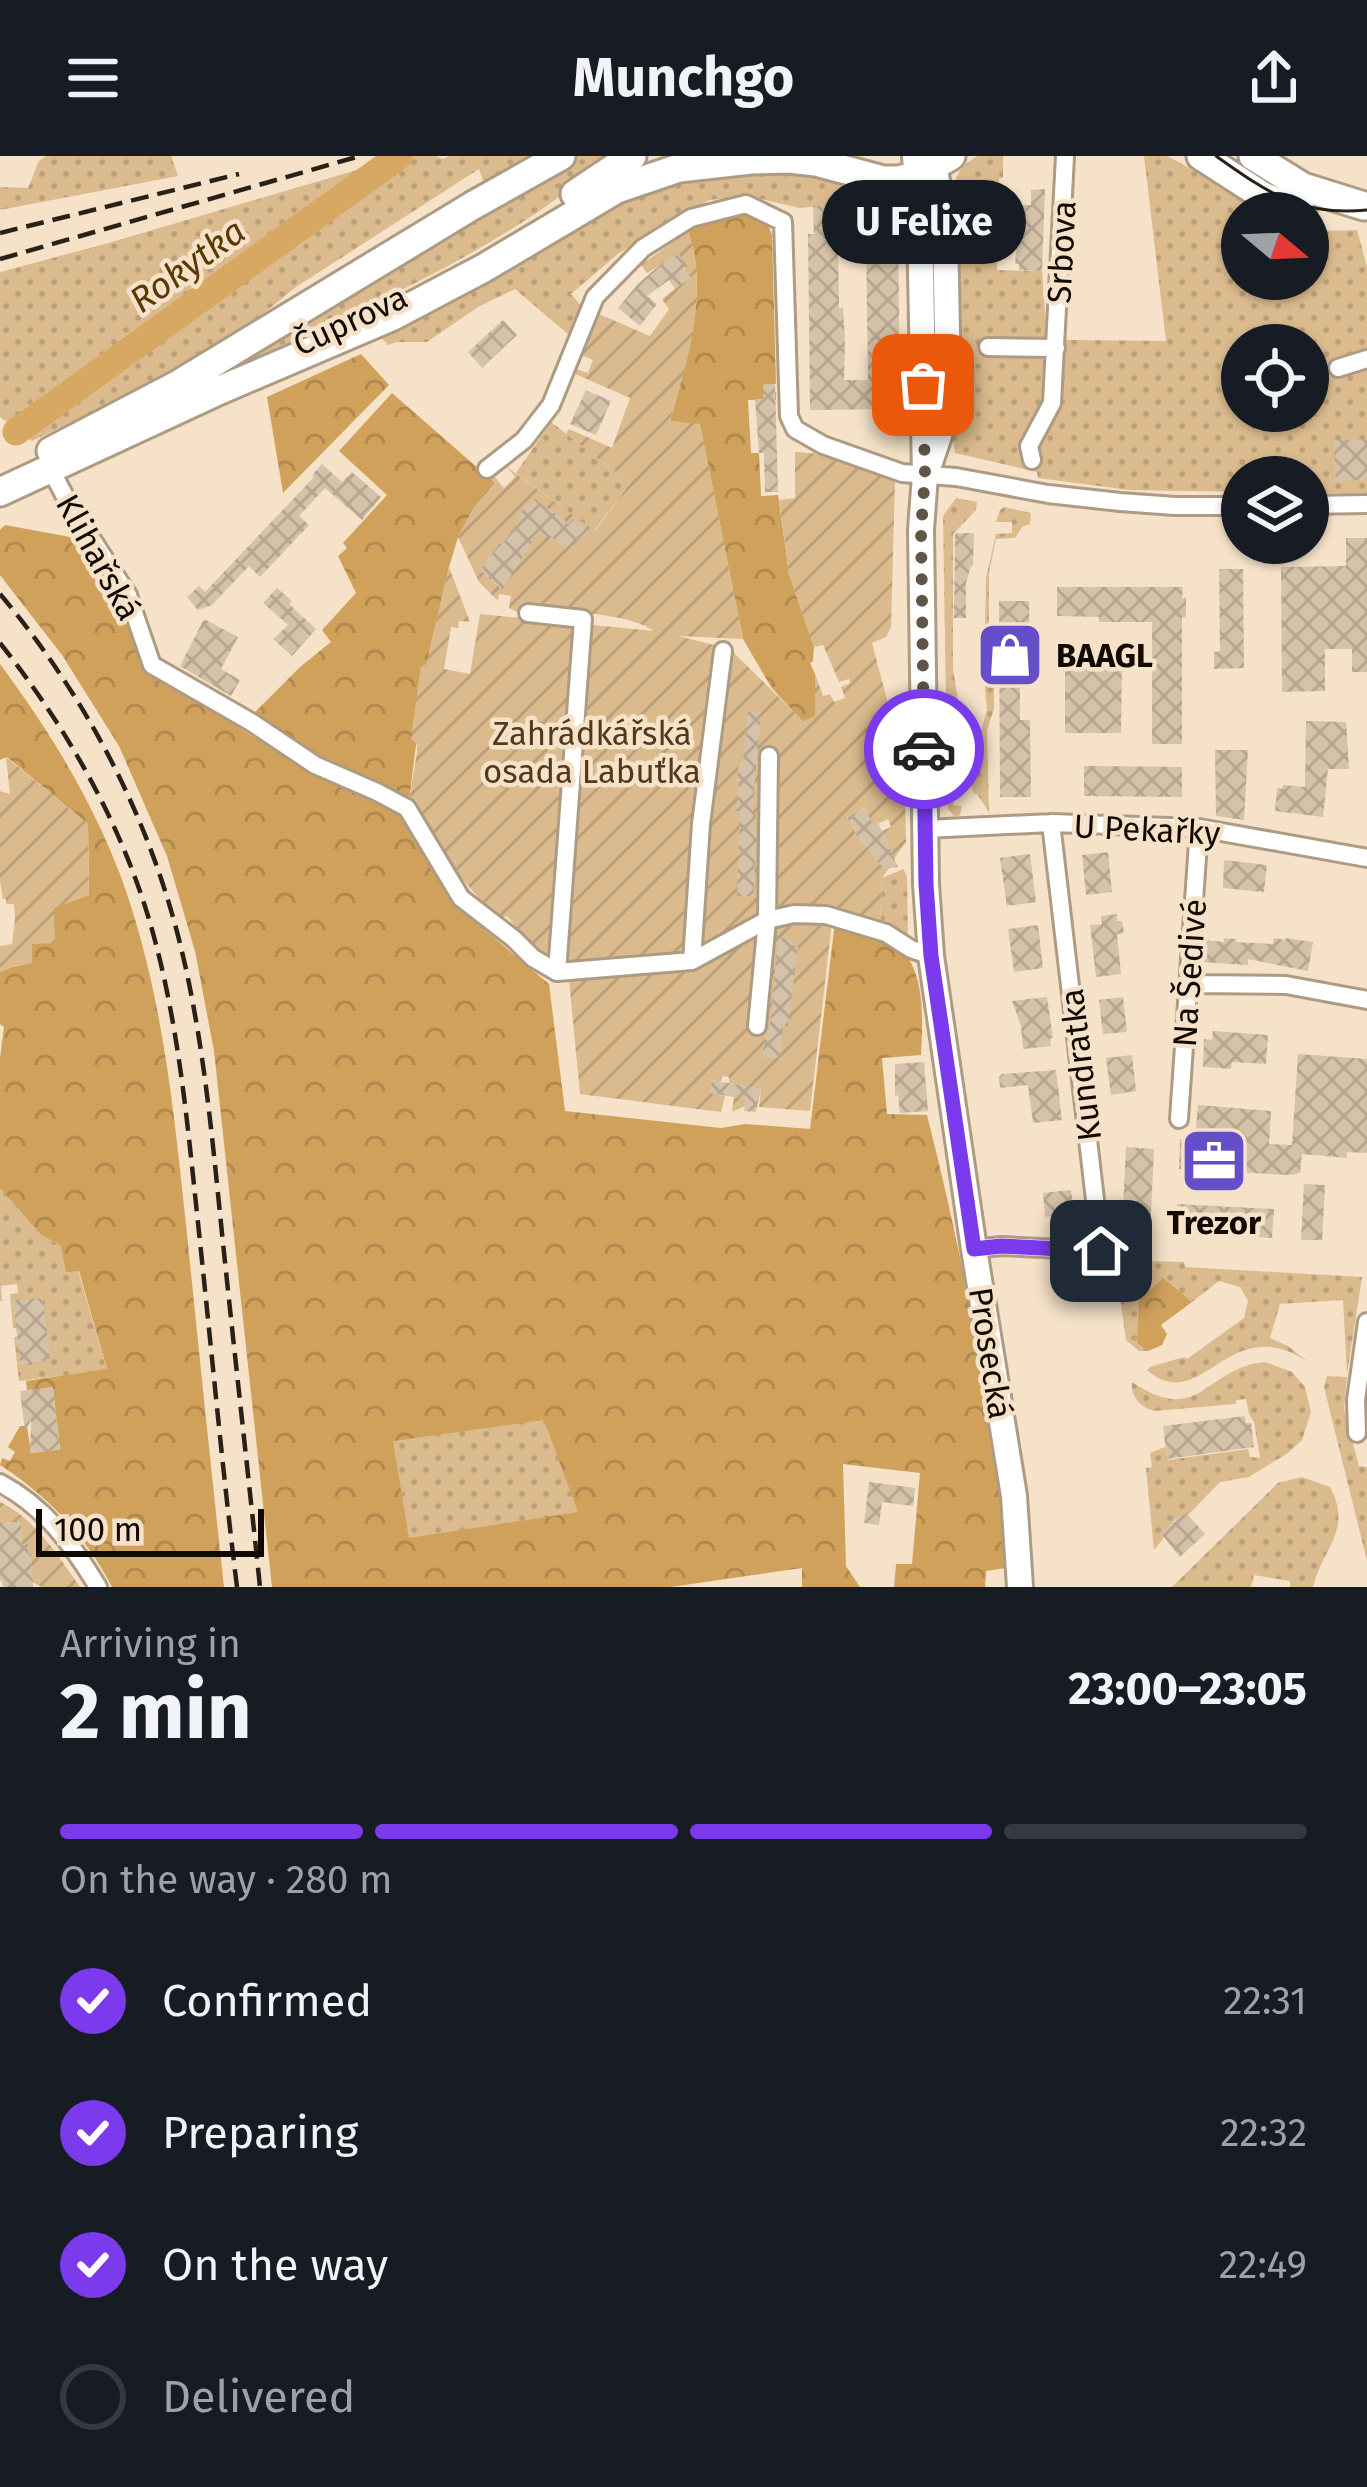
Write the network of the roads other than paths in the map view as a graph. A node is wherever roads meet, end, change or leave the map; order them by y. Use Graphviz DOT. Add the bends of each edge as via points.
graph roads {
  1 [pos="562,156"];
  2 [pos="633,156"];
  3 [pos="1065,156"];
  4 [pos="1202,156"];
  5 [pos="1253,156"];
  6 [pos="926,160"];
  7 [pos="883,180"];
  8 [pos="1257,192"];
  9 [pos="1366,206"];
  10 [pos="1329,214"];
  11 [pos="920,221"];
  12 [pos="519,248"];
  13 [pos="988,347"];
  14 [pos="1056,348"];
  15 [pos="1367,358"];
  16 [pos="1338,368"];
  17 [pos="1032,460"];
  18 [pos="51,461"];
  19 [pos="487,469"];
  20 [pos="0,472"];
  21 [pos="925,475"];
  22 [pos="0,493"];
  23 [pos="1367,504"];
  24 [pos="1329,505"];
  25 [pos="1221,506"];
  26 [pos="528,613"];
  27 [pos="723,651"];
  28 [pos="769,756"];
  29 [pos="1051,823"];
  30 [pos="1199,828"];
  31 [pos="925,830"];
  32 [pos="1367,858"];
  33 [pos="766,920"];
  34 [pos="931,956"];
  35 [pos="692,961"];
  36 [pos="556,972"];
  37 [pos="1190,984"];
  38 [pos="1367,1000"];
  39 [pos="757,1026"];
  40 [pos="1178,1119"];
  41 [pos="974,1249"];
  42 [pos="1367,1322"];
  43 [pos="1357,1433"];
  44 [pos="0,1483"];
  45 [pos="98,1587"];
  46 [pos="1020,1587"];
  1 -- 18 [label="main road, Čuprova"];
  2 -- 12 [label="main road, Čuprova"];
  2 -- 18 [label="main road, Čuprova" via="399,299"];
  3 -- 14 [label="street, Srbova"];
  4 -- 8 [label="main road"];
  5 -- 9 [label="main road" via="1303,187"];
  6 -- 7 [label="main road, Čuprova" via="898,180"];
  6 -- 11 [label="main road, Prosecká"];
  6 -- 21 [label="main road, Prosecká" via="945,232 948,379"];
  7 -- 11 [label="main road"];
  7 -- 12 [label="main road, Čuprova" via="789,159 679,168 617,189"];
  9 -- 10 [label="main road"];
  11 -- 21 [label="main road, Prosecká"];
  12 -- 18 [label="main road, Čuprova" via="393,316"];
  13 -- 14 [label="street, Srbova"];
  14 -- 17 [label="street, Srbova" via="1052,404 1029,446"];
  15 -- 16 [label="street"];
  18 -- 20 [label="main road, Čuprova"];
  18 -- 22 [label="main road, Čuprova"];
  18 -- 36 [label="street, Klihařská" via="128,595 152,665 315,765 407,808 461,898"];
  19 -- 21 [label="street" via="524,440 551,404 596,297 644,248 691,218 746,204 783,222 788,416 795,429 823,446"];
  21 -- 25 [label="street" via="1087,499"];
  21 -- 31 [label="main road, Prosecká"];
  23 -- 24 [label="street"];
  26 -- 36 [label="street" via="583,620"];
  27 -- 35 [label="street"];
  28 -- 33 [label="street"];
  29 -- 30 [label="street, U Pekařky"];
  29 -- 31 [label="street, U Pekařky"];
  29 -- 41 [label="street, Kundratka" via="1101,1251"];
  30 -- 32 [label="street, U Pekařky"];
  30 -- 37 [label="street, Na Šedivé"];
  31 -- 34 [label="main road, Prosecká"];
  33 -- 34 [label="street" via="826,915"];
  33 -- 35 [label="street"];
  33 -- 39 [label="street"];
  34 -- 41 [label="main road, Prosecká"];
  35 -- 36 [label="street"];
  37 -- 38 [label="street" via="1286,985"];
  37 -- 40 [label="street, Na Šedivé"];
  41 -- 46 [label="main road, Prosecká" via="1014,1496"];
  42 -- 43 [label="street"];
  44 -- 45 [label="street" via="45,1514"];
}
